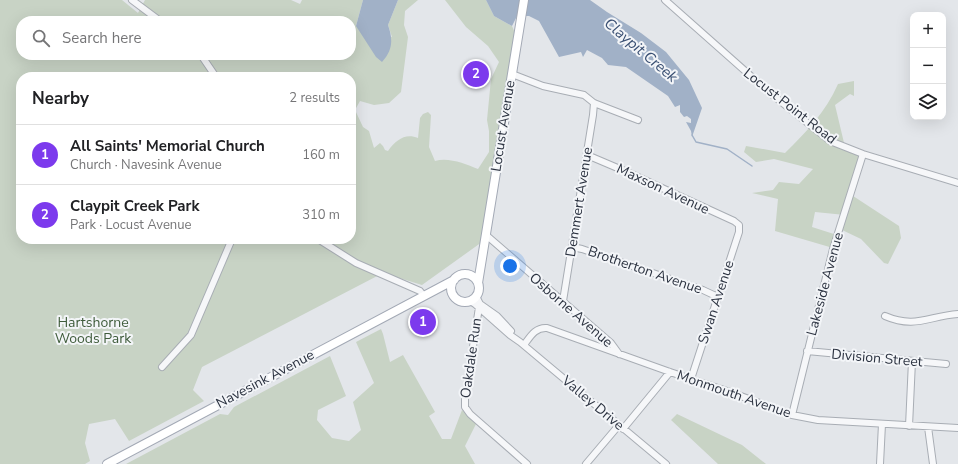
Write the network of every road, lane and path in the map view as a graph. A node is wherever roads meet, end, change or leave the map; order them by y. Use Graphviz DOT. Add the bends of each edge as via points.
graph roads {
  1 [pos="132,0"];
  2 [pos="524,0"];
  3 [pos="665,0"];
  4 [pos="153,16"];
  5 [pos="204,60"];
  6 [pos="213,72"];
  7 [pos="512,74"];
  8 [pos="594,103"];
  9 [pos="638,120"];
  10 [pos="863,154"];
  11 [pos="586,155"];
  12 [pos="958,183"];
  13 [pos="739,225"];
  14 [pos="486,235"];
  15 [pos="230,244"];
  16 [pos="326,244"];
  17 [pos="572,247"];
  18 [pos="483,252"];
  19 [pos="464,274"];
  20 [pos="454,280"];
  21 [pos="478,283"];
  22 [pos="452,291"];
  23 [pos="424,296"];
  24 [pos="476,296"];
  25 [pos="718,297"];
  26 [pos="470,301"];
  27 [pos="563,301"];
  28 [pos="479,307"];
  29 [pos="958,314"];
  30 [pos="885,316"];
  31 [pos="522,343"];
  32 [pos="807,351"];
  33 [pos="619,354"];
  34 [pos="912,361"];
  35 [pos="946,364"];
  36 [pos="162,367"];
  37 [pos="670,372"];
  38 [pos="692,379"];
  39 [pos="792,415"];
  40 [pos="882,424"];
  41 [pos="909,426"];
  42 [pos="621,427"];
  43 [pos="928,427"];
  44 [pos="958,428"];
  45 [pos="109,464"];
  46 [pos="527,464"];
  47 [pos="586,464"];
  48 [pos="666,464"];
  49 [pos="880,464"];
  50 [pos="933,464"];
  1 -- 4 [label="street"];
  2 -- 7 [label="main road, Locust Avenue"];
  3 -- 10 [label="street, Locust Point Road" via="824,137"];
  5 -- 6 [label="street"];
  7 -- 8 [label="street" via="543,86 584,95"];
  7 -- 14 [label="main road, Locust Avenue"];
  8 -- 9 [label="street"];
  8 -- 11 [label="street, Demmert Avenue"];
  10 -- 12 [label="street, Locust Point Road"];
  10 -- 32 [label="street, Lakeside Avenue" via="833,249"];
  11 -- 13 [label="street, Maxson Avenue"];
  11 -- 17 [label="street, Demmert Avenue"];
  13 -- 25 [label="street, Swan Avenue"];
  14 -- 18 [label="main road, Locust Avenue"];
  14 -- 27 [label="street, Osborne Avenue"];
  15 -- 36 [label="street" via="192,335"];
  16 -- 23 [label="street" via="356,263 420,291"];
  17 -- 25 [label="street, Brotherton Avenue"];
  17 -- 27 [label="street, Demmert Avenue"];
  18 -- 19 [label="main road, Locust Avenue" via="474,269"];
  18 -- 21 [label="main road, Locust Avenue"];
  19 -- 20 [label="main road"];
  19 -- 21 [label="main road" via="472,276"];
  20 -- 22 [label="main road"];
  20 -- 23 [label="main road, Navesink Avenue"];
  21 -- 24 [label="main road" via="479,290"];
  22 -- 23 [label="main road, Navesink Avenue" via="445,288"];
  22 -- 26 [label="main road" via="458,300"];
  23 -- 45 [label="main road, Navesink Avenue"];
  24 -- 26 [label="main road"];
  24 -- 31 [label="street, Valley Drive" via="480,304 497,316"];
  25 -- 38 [label="street, Swan Avenue"];
  26 -- 28 [label="street, Valley Drive"];
  27 -- 33 [label="street, Osborne Avenue" via="611,343"];
  28 -- 31 [label="street, Valley Drive"];
  28 -- 46 [label="street, Oakdale Run" via="466,392 466,410"];
  29 -- 30 [label="street" via="910,322"];
  31 -- 33 [label="street, Monmouth Avenue" via="535,331 545,328"];
  31 -- 42 [label="street, Valley Drive"];
  32 -- 34 [label="street, Division Street"];
  32 -- 39 [label="street, Lakeside Avenue"];
  33 -- 37 [label="street, Monmouth Avenue"];
  34 -- 35 [label="street, Division Street"];
  34 -- 41 [label="street"];
  37 -- 38 [label="street, Monmouth Avenue"];
  37 -- 42 [label="street"];
  38 -- 39 [label="street, Monmouth Avenue"];
  39 -- 40 [label="street, Monmouth Avenue" via="818,420"];
  40 -- 41 [label="street, Monmouth Avenue"];
  40 -- 49 [label="street"];
  41 -- 43 [label="street, Monmouth Avenue"];
  42 -- 47 [label="street"];
  42 -- 48 [label="street, Valley Drive"];
  43 -- 44 [label="street, Monmouth Avenue"];
  43 -- 50 [label="street"];
}
